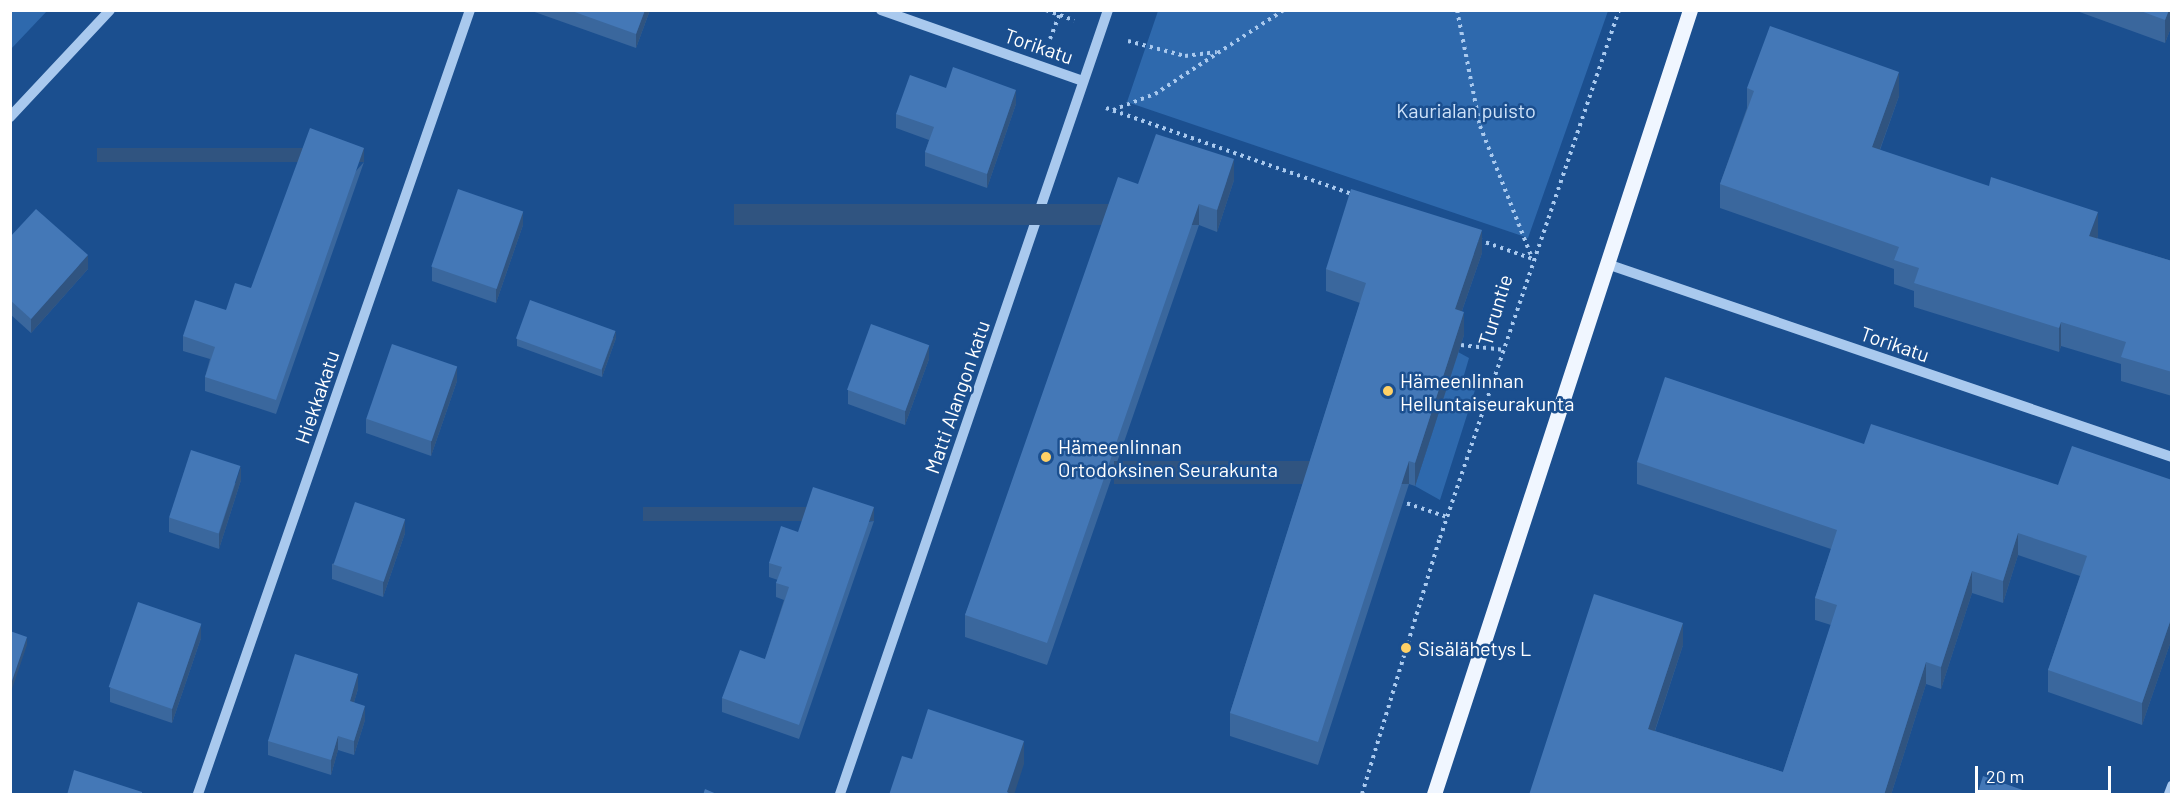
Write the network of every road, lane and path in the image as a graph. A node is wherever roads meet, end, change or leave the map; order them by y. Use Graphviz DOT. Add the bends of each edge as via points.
graph roads {
  1 [pos="110,10"];
  2 [pos="470,10"];
  3 [pos="881,10"];
  4 [pos="1046,10"];
  5 [pos="1108,10"];
  6 [pos="1284,10"];
  7 [pos="1457,10"];
  8 [pos="1619,10"];
  9 [pos="1690,10"];
  10 [pos="1059,15"];
  11 [pos="1136,45"];
  12 [pos="1221,51"];
  13 [pos="1083,81"];
  14 [pos="1078,98"];
  15 [pos="1113,110"];
  16 [pos="10,117"];
  17 [pos="1356,196"];
  18 [pos="1477,239"];
  19 [pos="1533,258"];
  20 [pos="1607,264"];
  21 [pos="1461,345"];
  22 [pos="1505,350"];
  23 [pos="2172,457"];
  24 [pos="1294,466"];
  25 [pos="1316,474"];
  26 [pos="1393,499"];
  27 [pos="1448,517"];
  28 [pos="2172,786"];
  29 [pos="198,795"];
  30 [pos="840,795"];
  31 [pos="1362,795"];
  32 [pos="1434,795"];
  33 [pos="2169,795"];
  1 -- 16 [label="street"];
  2 -- 29 [label="street, Hiekkakatu"];
  3 -- 13 [label="street, Torikatu"];
  4 -- 10 [label="path"];
  5 -- 13 [label="street, Matti Alangon katu"];
  6 -- 12 [label="path"];
  7 -- 19 [label="path" via="1480,126"];
  8 -- 19 [label="path, Turuntie"];
  9 -- 20 [label="main road"];
  11 -- 12 [label="path" via="1185,56"];
  12 -- 15 [label="path" via="1155,94"];
  13 -- 14 [label="street, Matti Alangon katu"];
  14 -- 15 [label="path"];
  14 -- 30 [label="street, Matti Alangon katu"];
  15 -- 17 [label="path"];
  18 -- 19 [label="path"];
  19 -- 22 [label="path, Turuntie"];
  20 -- 23 [label="street, Torikatu"];
  20 -- 32 [label="main road"];
  21 -- 22 [label="path"];
  22 -- 27 [label="path, Turuntie"];
  24 -- 25 [label="path"];
  26 -- 27 [label="path"];
  27 -- 31 [label="path, Turuntie"];
  28 -- 33 [label="street"];
}
